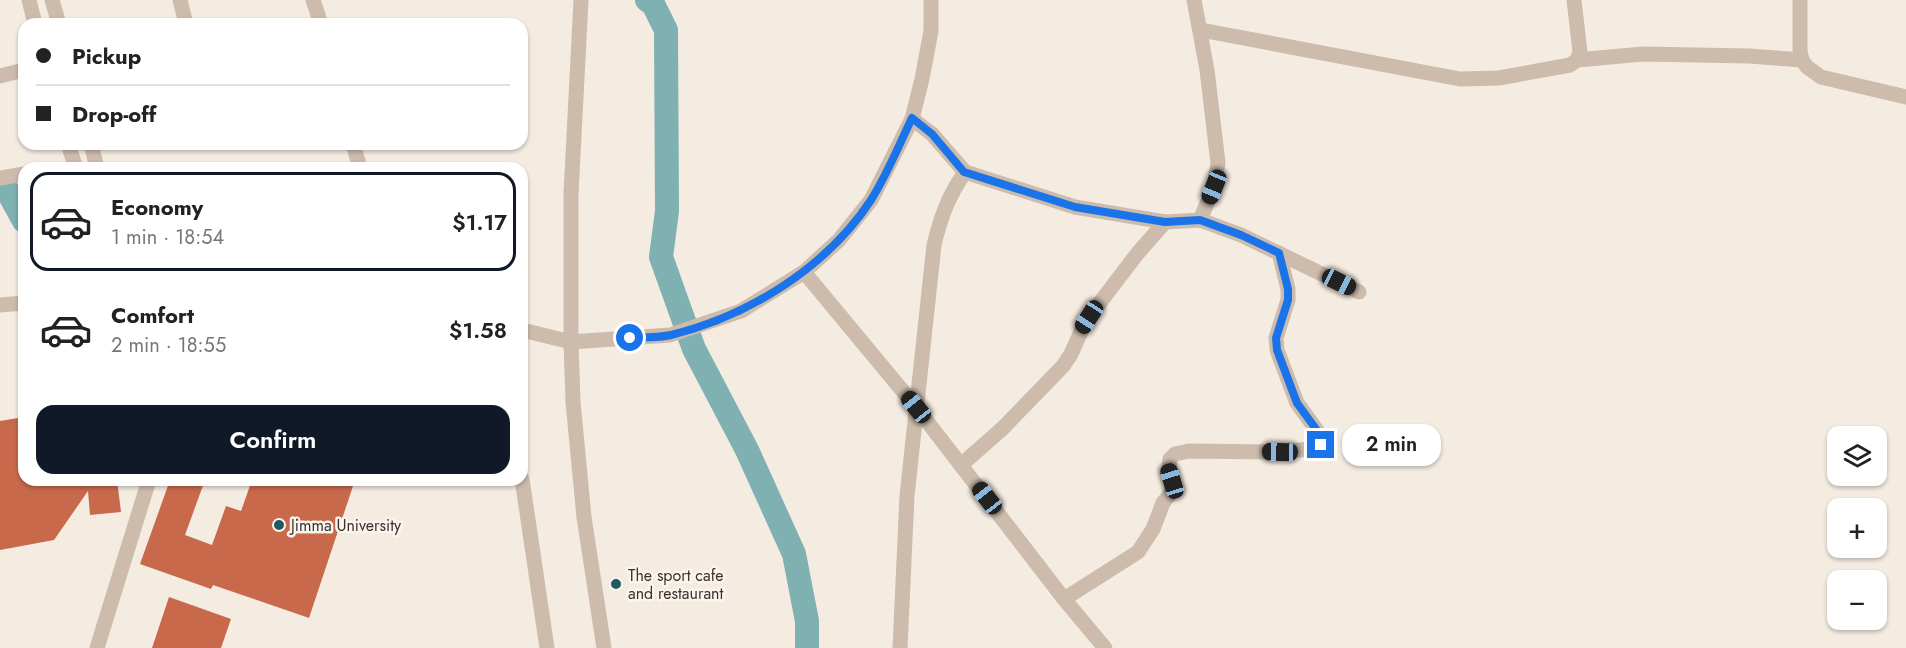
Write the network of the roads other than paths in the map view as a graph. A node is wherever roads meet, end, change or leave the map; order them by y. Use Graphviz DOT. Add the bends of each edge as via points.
graph roads {
  1 [pos="30,0"];
  2 [pos="52,0"];
  3 [pos="180,0"];
  4 [pos="313,0"];
  5 [pos="581,0"];
  6 [pos="931,0"];
  7 [pos="1194,0"];
  8 [pos="1574,0"];
  9 [pos="1800,0"];
  10 [pos="34,18"];
  11 [pos="57,18"];
  12 [pos="184,18"];
  13 [pos="319,18"];
  14 [pos="1201,30"];
  15 [pos="1577,60"];
  16 [pos="1802,60"];
  17 [pos="18,72"];
  18 [pos="0,76"];
  19 [pos="1906,97"];
  20 [pos="912,118"];
  21 [pos="964,172"];
  22 [pos="18,175"];
  23 [pos="0,178"];
  24 [pos="1200,220"];
  25 [pos="1165,222"];
  26 [pos="1279,253"];
  27 [pos="804,272"];
  28 [pos="1359,292"];
  29 [pos="18,304"];
  30 [pos="0,305"];
  31 [pos="528,331"];
  32 [pos="571,342"];
  33 [pos="916,407"];
  34 [pos="961,465"];
  35 [pos="147,486"];
  36 [pos="523,486"];
  37 [pos="1064,599"];
  38 [pos="98,648"];
  39 [pos="547,648"];
  40 [pos="604,648"];
  41 [pos="900,648"];
  42 [pos="1105,648"];
  1 -- 10 [label="street"];
  2 -- 11 [label="street"];
  3 -- 12 [label="street"];
  4 -- 13 [label="street"];
  5 -- 32 [label="street" via="571,194"];
  6 -- 20 [label="street" via="931,31"];
  7 -- 14 [label="street"];
  8 -- 15 [label="street" via="1580,52"];
  9 -- 16 [label="street"];
  14 -- 15 [label="street" via="1460,80 1499,78 1570,65"];
  14 -- 24 [label="street" via="1218,163 1214,187"];
  15 -- 16 [label="street" via="1643,54"];
  16 -- 19 [label="street" via="1821,77"];
  17 -- 18 [label="street"];
  20 -- 21 [label="street" via="932,134"];
  20 -- 27 [label="street" via="871,200 839,240"];
  21 -- 25 [label="street" via="1075,207"];
  21 -- 33 [label="street" via="950,195 934,245"];
  22 -- 23 [label="street"];
  24 -- 25 [label="street"];
  24 -- 26 [label="street"];
  25 -- 34 [label="street" via="1089,317 1063,366 1004,428"];
  26 -- 28 [label="street"];
  26 -- 37 [label="street" via="1288,300 1276,338 1277,350 1297,403 1321,436 1320,448 1175,454 1169,469 1173,490 1137,552"];
  27 -- 32 [label="street" via="736,313 670,335"];
  27 -- 33 [label="street"];
  29 -- 30 [label="street"];
  31 -- 32 [label="street"];
  32 -- 40 [label="street" via="584,517"];
  33 -- 34 [label="street"];
  33 -- 41 [label="street" via="907,496"];
  34 -- 37 [label="street"];
  35 -- 38 [label="street"];
  36 -- 39 [label="street"];
  37 -- 42 [label="street"];
}
